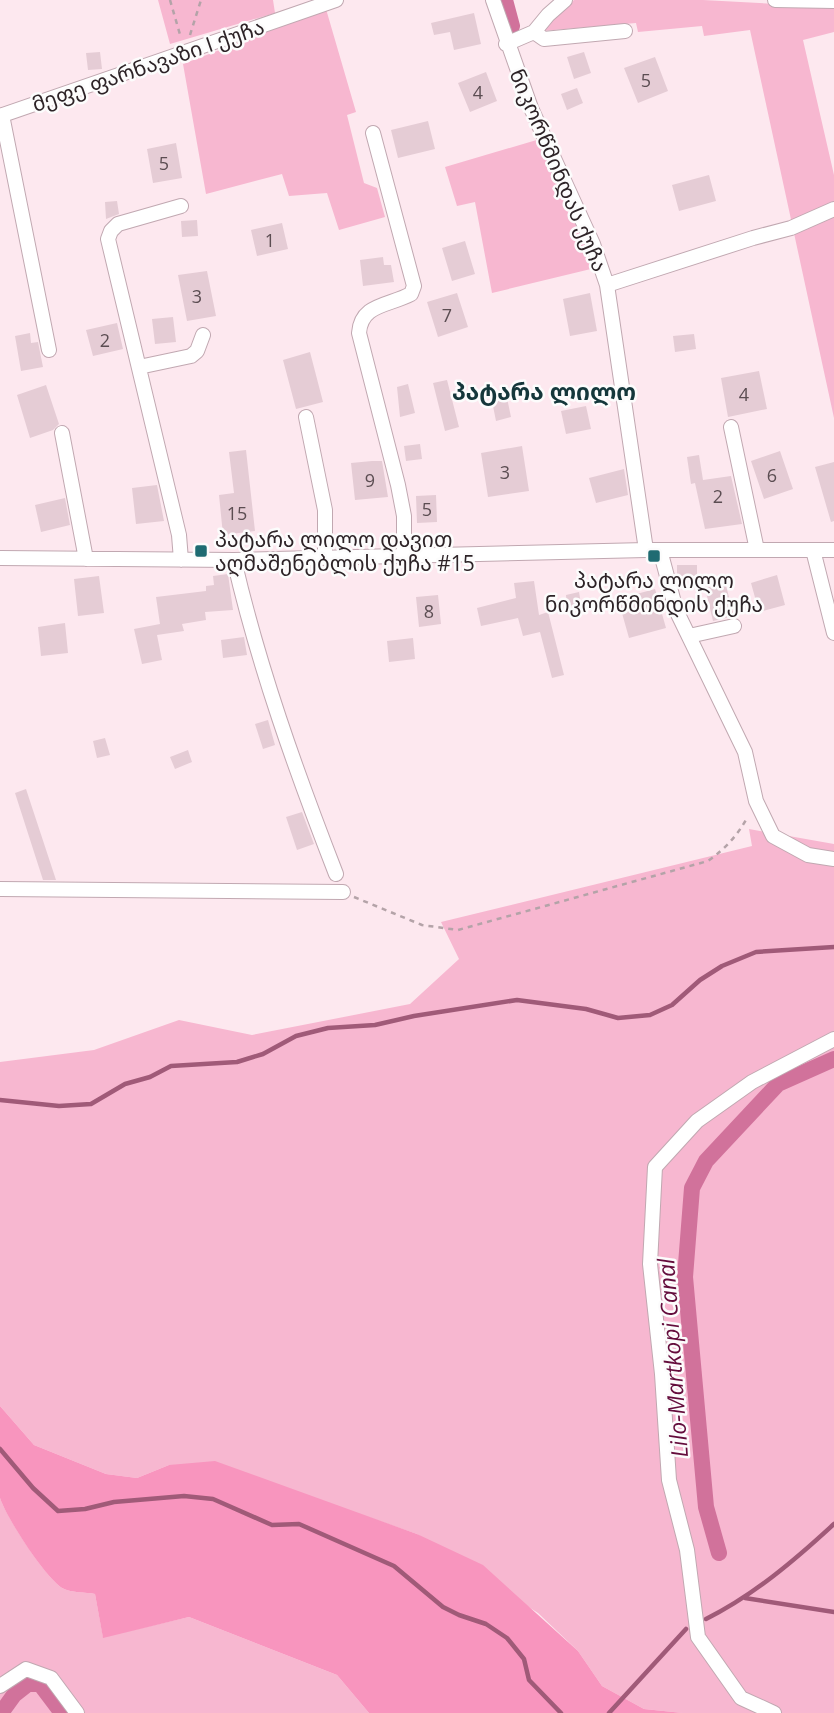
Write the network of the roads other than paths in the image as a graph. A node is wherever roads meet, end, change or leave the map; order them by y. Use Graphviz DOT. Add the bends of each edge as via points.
graph roads {
  1 [pos="336,0"];
  2 [pos="492,0"];
  3 [pos="565,0"];
  4 [pos="775,0"];
  5 [pos="834,1"];
  6 [pos="625,31"];
  7 [pos="534,32"];
  8 [pos="506,44"];
  9 [pos="1,115"];
  10 [pos="373,133"];
  11 [pos="181,206"];
  12 [pos="834,209"];
  13 [pos="607,285"];
  14 [pos="203,335"];
  15 [pos="49,350"];
  16 [pos="139,367"];
  17 [pos="306,417"];
  18 [pos="731,427"];
  19 [pos="62,433"];
  20 [pos="653,550"];
  21 [pos="757,550"];
  22 [pos="813,550"];
  23 [pos="834,550"];
  24 [pos="404,556"];
  25 [pos="325,557"];
  26 [pos="0,558"];
  27 [pos="86,559"];
  28 [pos="181,560"];
  29 [pos="234,560"];
  30 [pos="734,626"];
  31 [pos="834,633"];
  32 [pos="689,636"];
  33 [pos="834,859"];
  34 [pos="336,874"];
  35 [pos="0,889"];
  36 [pos="343,892"];
  37 [pos="834,1039"];
  38 [pos="0,1686"];
  39 [pos="77,1713"];
  40 [pos="774,1713"];
  1 -- 9 [label="street, მეფე ფარნავაზი I ქუჩა"];
  2 -- 8 [label="street, ნიკორწმინდას ქუჩა"];
  3 -- 7 [label="street"];
  4 -- 5 [label="street"];
  6 -- 7 [label="street" via="544,39"];
  7 -- 8 [label="street"];
  8 -- 13 [label="street, ნიკორწმინდას ქუჩა"];
  9 -- 15 [label="street"];
  10 -- 24 [label="street" via="414,286 411,295 367,312 359,333 400,496"];
  11 -- 16 [label="street" via="118,224 108,239"];
  12 -- 13 [label="street" via="791,228"];
  13 -- 20 [label="street, ნიკორწმინდას ქუჩა"];
  14 -- 16 [label="street" via="191,356"];
  16 -- 28 [label="street"];
  17 -- 25 [label="street" via="325,510"];
  18 -- 21 [label="street"];
  19 -- 27 [label="street"];
  20 -- 21 [label="street"];
  20 -- 24 [label="street"];
  20 -- 32 [label="street, ნიკორწმინდას ქუჩა"];
  21 -- 22 [label="street"];
  22 -- 23 [label="street"];
  22 -- 31 [label="street"];
  24 -- 25 [label="street"];
  25 -- 29 [label="street"];
  26 -- 27 [label="street"];
  27 -- 28 [label="street"];
  28 -- 29 [label="street"];
  29 -- 34 [label="street" via="289,753"];
  30 -- 32 [label="street"];
  32 -- 33 [label="street, ნიკორწმინდას ქუჩა" via="745,752 756,802 773,836 808,855"];
  35 -- 36 [label="street"];
  37 -- 40 [label="street" via="752,1082 697,1121 655,1167 650,1264 669,1480 687,1550 698,1637 741,1698"];
  38 -- 39 [label="street" via="26,1669 51,1678"];
}
